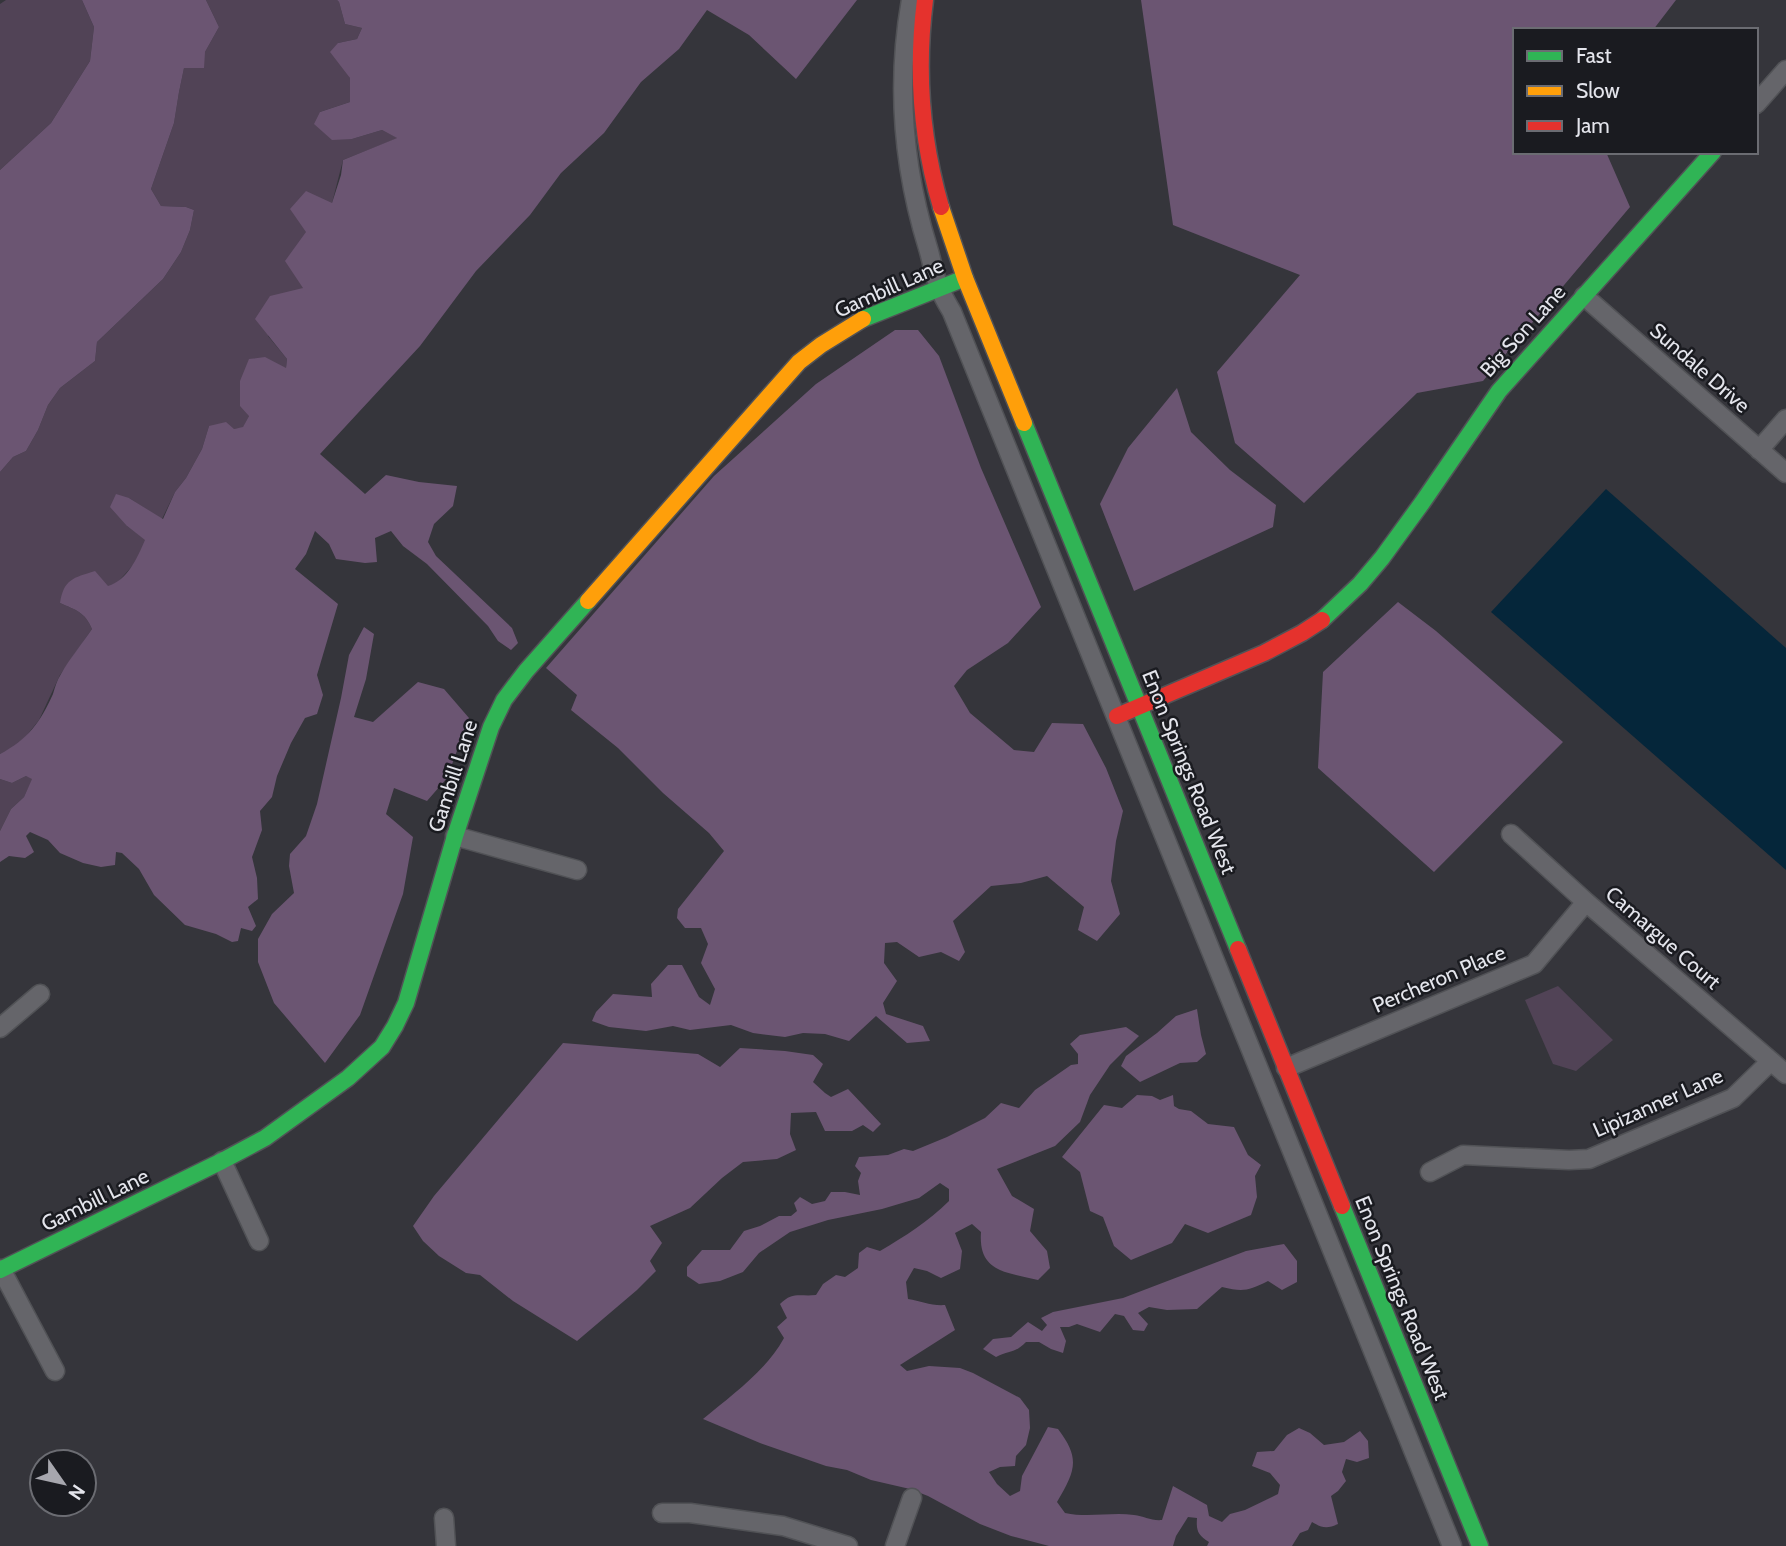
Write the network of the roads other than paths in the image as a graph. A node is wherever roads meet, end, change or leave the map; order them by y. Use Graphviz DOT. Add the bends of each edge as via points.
graph roads {
  1 [pos="911,0"];
  2 [pos="926,0"];
  3 [pos="1786,70"];
  4 [pos="1758,102"];
  5 [pos="1711,154"];
  6 [pos="965,278"];
  7 [pos="939,288"];
  8 [pos="1584,296"];
  9 [pos="1786,419"];
  10 [pos="1759,450"];
  11 [pos="1786,473"];
  12 [pos="1139,707"];
  13 [pos="1116,716"];
  14 [pos="1511,834"];
  15 [pos="455,836"];
  16 [pos="577,870"];
  17 [pos="1586,902"];
  18 [pos="40,994"];
  19 [pos="0,1028"];
  20 [pos="1771,1061"];
  21 [pos="1286,1068"];
  22 [pos="1786,1074"];
  23 [pos="222,1161"];
  24 [pos="1430,1172"];
  25 [pos="259,1241"];
  26 [pos="0,1269"];
  27 [pos="55,1371"];
  28 [pos="912,1498"];
  29 [pos="662,1513"];
  30 [pos="444,1518"];
  31 [pos="446,1546"];
  32 [pos="848,1546"];
  33 [pos="895,1546"];
  34 [pos="1452,1546"];
  35 [pos="1480,1546"];
  1 -- 7 [label="street" via="904,48 905,136 918,215"];
  2 -- 6 [label="street, Enon Springs Road West" via="920,77 925,138 939,201"];
  3 -- 4 [label="street"];
  5 -- 8 [label="street, Big Son Lane"];
  6 -- 7 [label="street, Gambill Lane"];
  6 -- 12 [label="street, Enon Springs Road West"];
  7 -- 13 [label="street"];
  7 -- 15 [label="street, Gambill Lane" via="859,321 799,362 582,607 504,700"];
  8 -- 10 [label="street, Sundale Drive"];
  8 -- 12 [label="street, Big Son Lane" via="1499,391 1386,553 1335,609 1267,651"];
  9 -- 10 [label="street"];
  10 -- 11 [label="street, Sundale Drive"];
  12 -- 13 [label="street, Big Son Lane"];
  12 -- 21 [label="street, Enon Springs Road West"];
  13 -- 34 [label="street"];
  14 -- 17 [label="street, Camargue Court"];
  15 -- 16 [label="street"];
  15 -- 23 [label="street, Gambill Lane" via="406,1003 382,1047 348,1078 265,1138"];
  17 -- 20 [label="street, Camargue Court"];
  17 -- 21 [label="street, Percheron Place" via="1534,964"];
  18 -- 19 [label="street"];
  20 -- 22 [label="street, Camargue Court"];
  20 -- 24 [label="street, Lipizanner Lane" via="1733,1098 1589,1158 1462,1154"];
  21 -- 35 [label="street, Enon Springs Road West"];
  23 -- 25 [label="street"];
  23 -- 26 [label="street, Gambill Lane"];
  26 -- 27 [label="street"];
  28 -- 33 [label="street"];
  29 -- 32 [label="street" via="783,1526"];
  30 -- 31 [label="street"];
}
